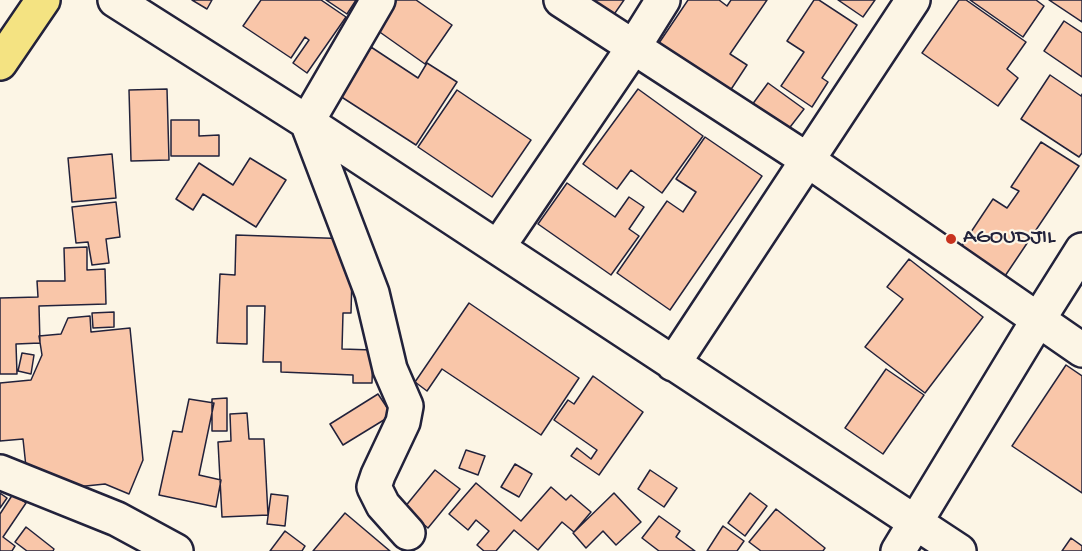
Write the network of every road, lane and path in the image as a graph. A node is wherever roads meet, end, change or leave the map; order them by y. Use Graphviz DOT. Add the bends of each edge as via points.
graph roads {
  1 [pos="43,0"];
  2 [pos="115,0"];
  3 [pos="378,0"];
  4 [pos="561,0"];
  5 [pos="663,0"];
  6 [pos="913,0"];
  7 [pos="633,48"];
  8 [pos="0,63"];
  9 [pos="307,122"];
  10 [pos="806,159"];
  11 [pos="498,247"];
  12 [pos="1082,250"];
  13 [pos="1038,320"];
  14 [pos="1082,350"];
  15 [pos="673,364"];
  16 [pos="0,472"];
  17 [pos="915,524"];
  18 [pos="408,533"];
  19 [pos="176,551"];
  20 [pos="898,551"];
  21 [pos="959,551"];
  1 -- 8 [label="main road"];
  2 -- 9 [label="street"];
  3 -- 9 [label="street"];
  4 -- 7 [label="street"];
  5 -- 7 [label="street"];
  6 -- 10 [label="street"];
  7 -- 10 [label="street"];
  7 -- 11 [label="street"];
  9 -- 11 [label="street"];
  9 -- 18 [label="street" via="372,294 390,369 405,406 404,422 374,487 383,505"];
  10 -- 13 [label="street"];
  10 -- 15 [label="street"];
  11 -- 15 [label="street"];
  12 -- 13 [label="street"];
  13 -- 14 [label="street"];
  13 -- 17 [label="street"];
  15 -- 17 [label="street"];
  16 -- 19 [label="street" via="117,519"];
  17 -- 20 [label="street"];
  17 -- 21 [label="street"];
}
